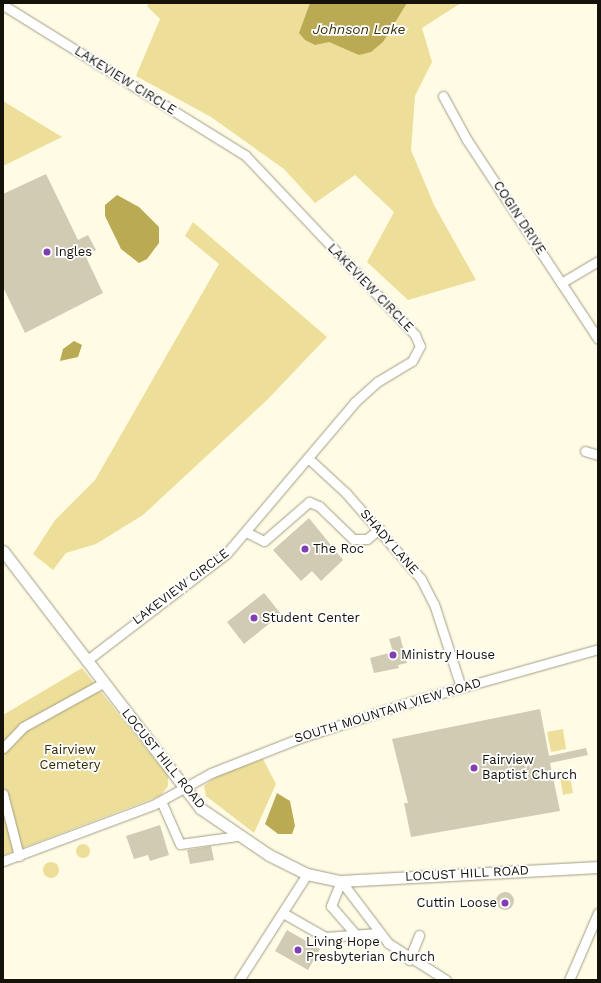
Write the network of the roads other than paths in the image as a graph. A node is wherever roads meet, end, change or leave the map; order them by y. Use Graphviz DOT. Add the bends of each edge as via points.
graph roads {
  1 [pos="3,5"];
  2 [pos="443,96"];
  3 [pos="598,261"];
  4 [pos="561,283"];
  5 [pos="598,339"];
  6 [pos="585,451"];
  7 [pos="598,455"];
  8 [pos="308,458"];
  9 [pos="379,528"];
  10 [pos="246,532"];
  11 [pos="3,551"];
  12 [pos="598,649"];
  13 [pos="86,661"];
  14 [pos="103,683"];
  15 [pos="461,687"];
  16 [pos="3,748"];
  17 [pos="183,787"];
  18 [pos="3,794"];
  19 [pos="161,801"];
  20 [pos="238,836"];
  21 [pos="18,856"];
  22 [pos="3,862"];
  23 [pos="598,867"];
  24 [pos="308,874"];
  25 [pos="341,881"];
  26 [pos="283,913"];
  27 [pos="598,913"];
  28 [pos="378,933"];
  29 [pos="419,935"];
  30 [pos="358,936"];
  31 [pos="409,960"];
  32 [pos="239,980"];
  33 [pos="446,980"];
  34 [pos="569,980"];
  1 -- 8 [label="street, LAKEVIEW CIRCLE" via="245,155 418,338 418,355 363,393"];
  2 -- 4 [label="street, COGIN DRIVE" via="467,140"];
  3 -- 4 [label="street"];
  4 -- 5 [label="street, COGIN DRIVE"];
  6 -- 7 [label="street"];
  8 -- 9 [label="street, SHADY LANE"];
  8 -- 10 [label="street, LAKEVIEW CIRCLE"];
  9 -- 10 [label="street" via="366,539 353,539 318,506 309,502 264,541"];
  9 -- 15 [label="street, SHADY LANE" via="405,558 428,592"];
  10 -- 13 [label="street, LAKEVIEW CIRCLE" via="211,567"];
  11 -- 13 [label="main road, LOCUST HILL ROAD"];
  12 -- 15 [label="street, SOUTH MOUNTAIN VIEW ROAD"];
  13 -- 14 [label="main road, LOCUST HILL ROAD"];
  14 -- 16 [label="street" via="23,727"];
  14 -- 17 [label="main road, LOCUST HILL ROAD"];
  15 -- 17 [label="street, SOUTH MOUNTAIN VIEW ROAD" via="300,738"];
  17 -- 19 [label="street, SOUTH MOUNTAIN VIEW ROAD"];
  17 -- 20 [label="main road, LOCUST HILL ROAD" via="200,808"];
  18 -- 21 [label="street"];
  19 -- 20 [label="street" via="180,844"];
  19 -- 21 [label="street, SOUTH MOUNTAIN VIEW ROAD"];
  20 -- 24 [label="main road, LOCUST HILL ROAD"];
  21 -- 22 [label="street, SOUTH MOUNTAIN VIEW ROAD"];
  23 -- 25 [label="main road, LOCUST HILL ROAD"];
  24 -- 25 [label="main road, LOCUST HILL ROAD"];
  24 -- 26 [label="street"];
  25 -- 28 [label="street"];
  25 -- 30 [label="street" via="331,906"];
  26 -- 30 [label="street" via="325,937"];
  26 -- 32 [label="street"];
  27 -- 34 [label="street"];
  28 -- 30 [label="street"];
  28 -- 31 [label="street"];
  29 -- 31 [label="street"];
  31 -- 33 [label="street"];
}
